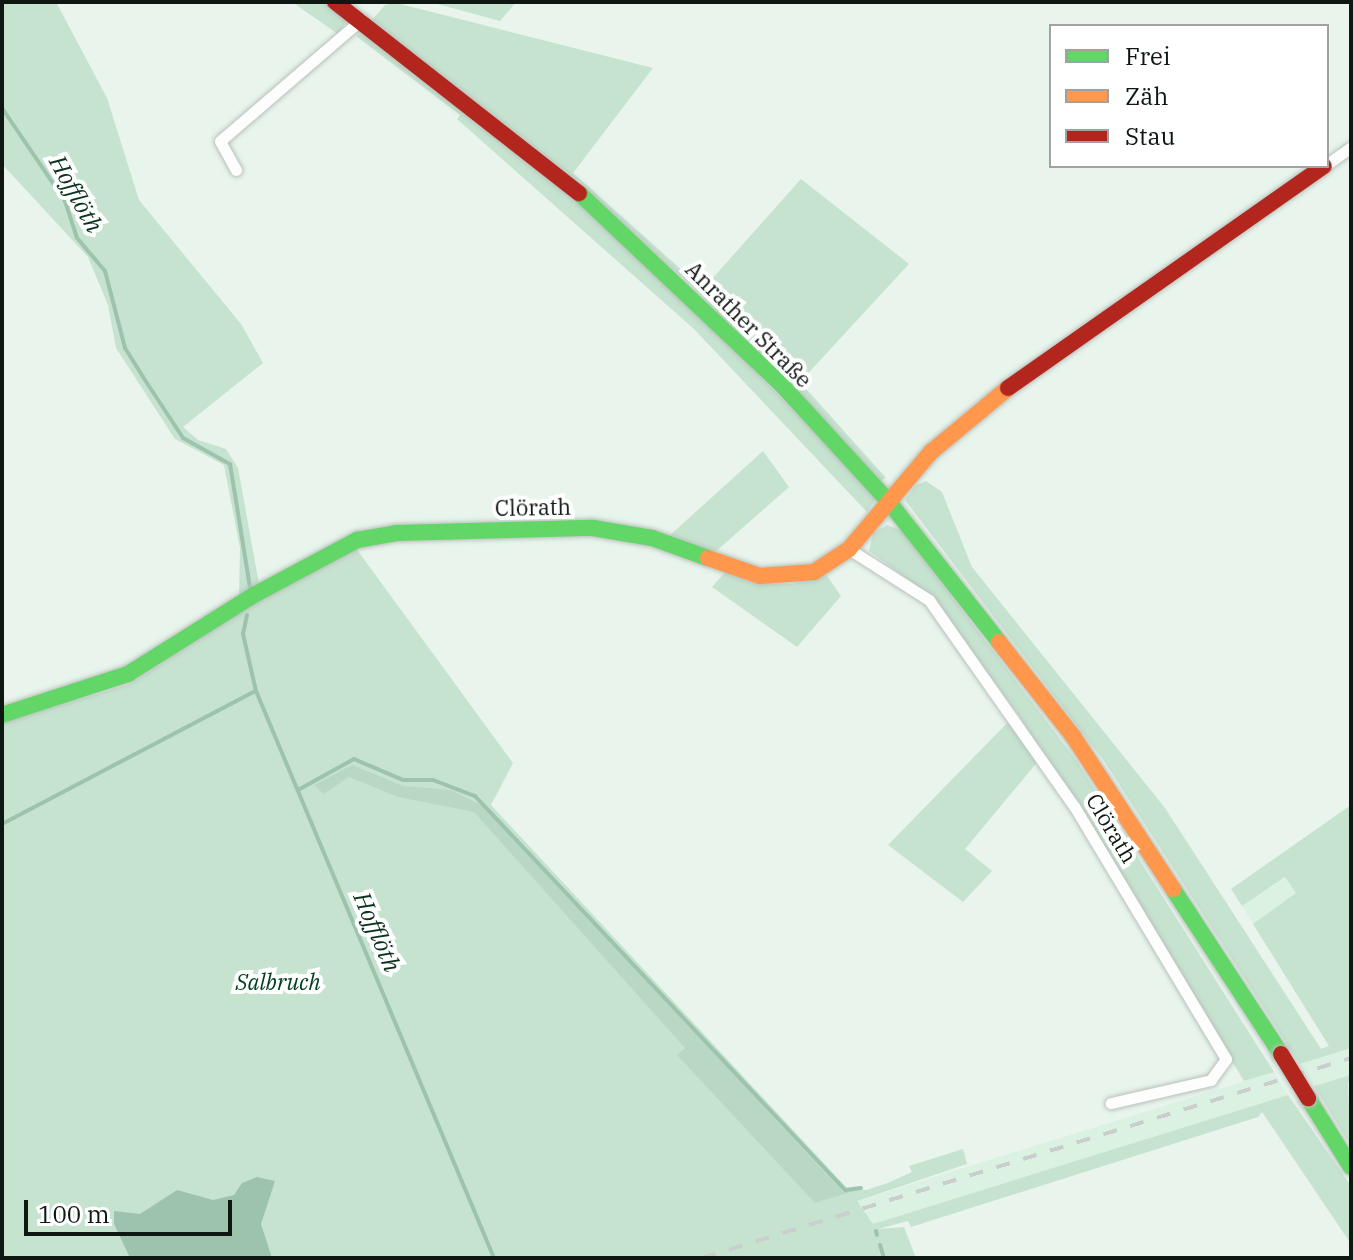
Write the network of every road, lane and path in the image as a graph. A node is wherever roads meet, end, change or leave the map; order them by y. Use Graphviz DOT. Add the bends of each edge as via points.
graph roads {
  1 [pos="335,2"];
  2 [pos="362,19"];
  3 [pos="1351,147"];
  4 [pos="1329,163"];
  5 [pos="1322,168"];
  6 [pos="236,170"];
  7 [pos="889,502"];
  8 [pos="849,549"];
  9 [pos="2,715"];
  10 [pos="1073,736"];
  11 [pos="1111,1103"];
  12 [pos="1351,1167"];
  1 -- 2 [label="main road, Anrather Straße"];
  2 -- 6 [label="street" via="220,141"];
  2 -- 7 [label="main road, Anrather Straße" via="581,194 780,383"];
  3 -- 4 [label="street, Clörath"];
  5 -- 7 [label="main road, Clörath" via="992,399 931,452"];
  7 -- 8 [label="main road, Clörath"];
  7 -- 10 [label="main road, Anrather Straße"];
  8 -- 9 [label="main road, Clörath" via="814,572 790,578 760,576 652,538 593,528 396,533 357,540 258,593 128,674"];
  8 -- 11 [label="street, Clörath" via="929,600 1074,806 1226,1059 1211,1080"];
  10 -- 12 [label="main road, Clörath, bridge"];
}
